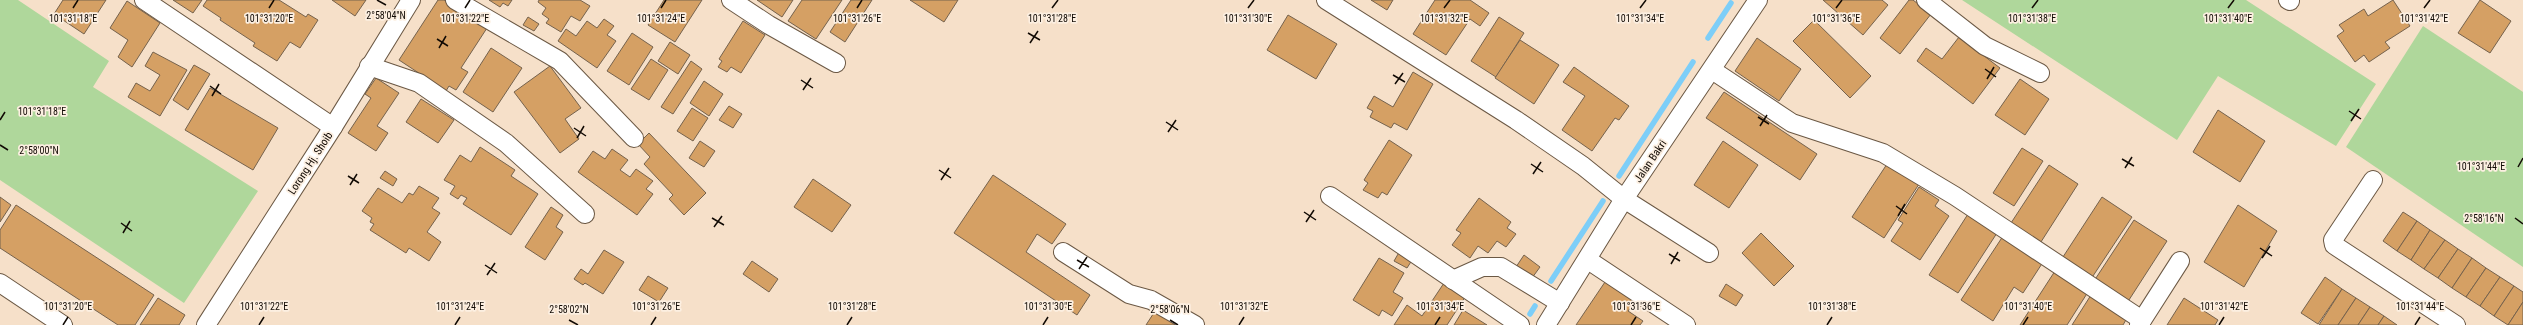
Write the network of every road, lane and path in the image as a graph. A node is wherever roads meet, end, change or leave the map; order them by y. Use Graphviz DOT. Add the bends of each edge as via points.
graph roads {
  1 [pos="144,0"];
  2 [pos="411,0"];
  3 [pos="455,0"];
  4 [pos="731,0"];
  5 [pos="1326,0"];
  6 [pos="1926,0"];
  7 [pos="1756,1"];
  8 [pos="836,63"];
  9 [pos="369,66"];
  10 [pos="1712,70"];
  11 [pos="2040,73"];
  12 [pos="333,127"];
  13 [pos="634,138"];
  14 [pos="2373,180"];
  15 [pos="1330,196"];
  16 [pos="1624,199"];
  17 [pos="584,214"];
  18 [pos="1063,252"];
  19 [pos="1709,253"];
  20 [pos="1588,260"];
  21 [pos="2180,261"];
  22 [pos="1453,280"];
  23 [pos="0,283"];
  24 [pos="1560,304"];
  25 [pos="2141,322"];
  26 [pos="1549,324"];
  27 [pos="63,325"];
  28 [pos="206,325"];
  29 [pos="1194,325"];
  30 [pos="1520,325"];
  31 [pos="1686,325"];
  32 [pos="2456,325"];
  1 -- 12 [label="street"];
  2 -- 9 [label="street, Lorong Hj. Shoib"];
  3 -- 13 [label="street" via="560,61"];
  4 -- 8 [label="street" via="769,26"];
  5 -- 16 [label="street" via="1516,120 1583,166"];
  6 -- 11 [label="street" via="1985,46"];
  7 -- 10 [label="street, Jalan Bakri"];
  9 -- 12 [label="street, Lorong Hj. Shoib"];
  9 -- 17 [label="street" via="419,82 506,143"];
  10 -- 16 [label="street, Jalan Bakri"];
  10 -- 25 [label="street" via="1792,122 1883,153 1954,196"];
  12 -- 28 [label="street, Lorong Hj. Shoib"];
  14 -- 32 [label="street" via="2333,240 2334,245"];
  15 -- 22 [label="street"];
  16 -- 19 [label="street"];
  16 -- 20 [label="street, Jalan Bakri"];
  18 -- 29 [label="street" via="1129,294 1152,300"];
  20 -- 24 [label="street, Jalan Bakri"];
  20 -- 31 [label="street"];
  21 -- 25 [label="street"];
  22 -- 24 [label="street" via="1482,267 1501,267"];
  22 -- 30 [label="street"];
  23 -- 27 [label="street"];
  24 -- 26 [label="street, Jalan Bakri"];
}
